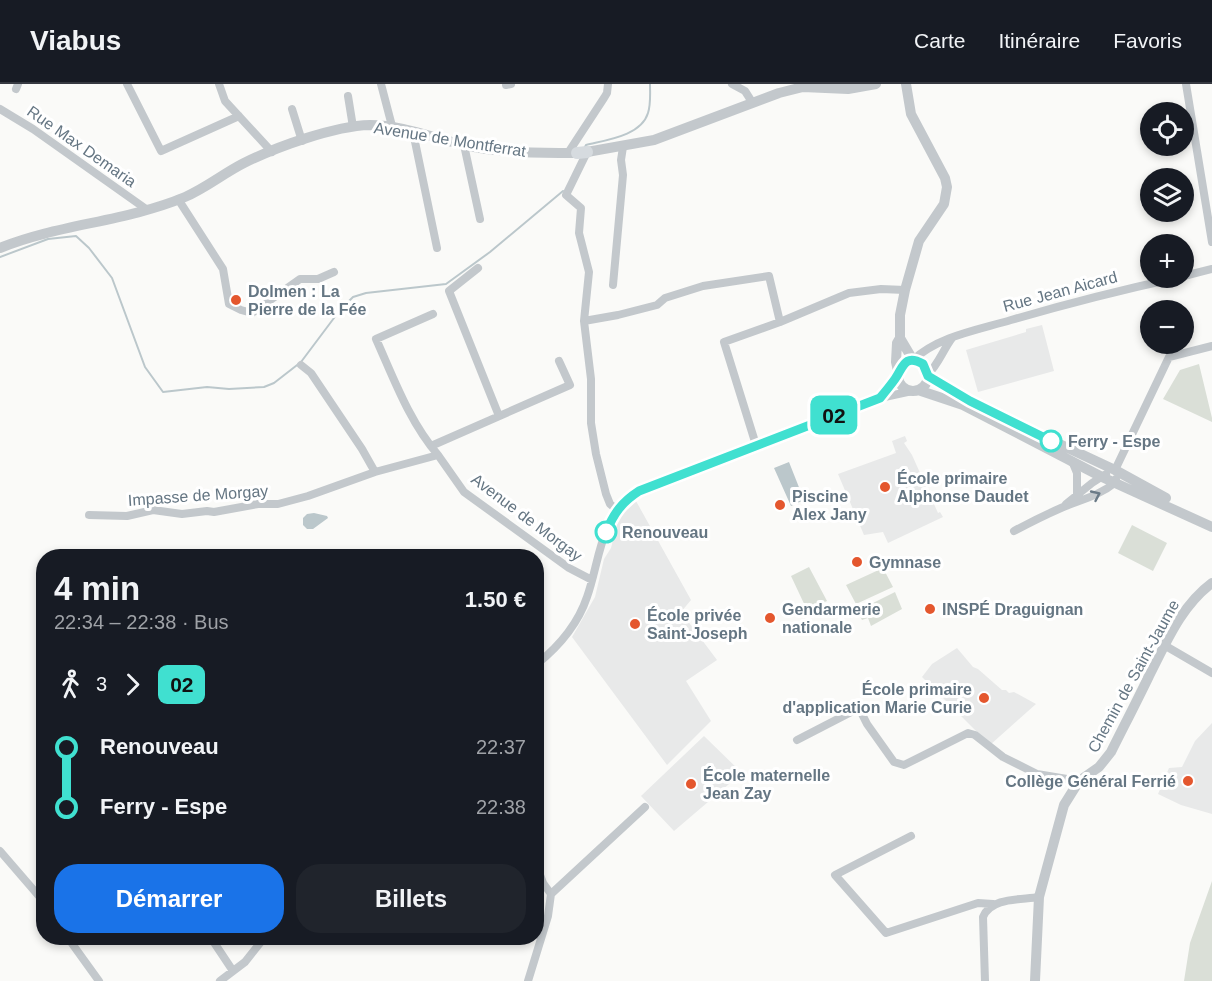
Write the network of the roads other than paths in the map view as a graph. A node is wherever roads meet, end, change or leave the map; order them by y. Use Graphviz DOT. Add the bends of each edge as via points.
graph roads {
  1 [pos="126,84"];
  2 [pos="219,84"];
  3 [pos="381,84"];
  4 [pos="608,84"];
  5 [pos="732,84"];
  6 [pos="876,84"];
  7 [pos="906,84"];
  8 [pos="1186,84"];
  9 [pos="818,86"];
  10 [pos="348,96"];
  11 [pos="752,102"];
  12 [pos="0,109"];
  13 [pos="292,109"];
  14 [pos="239,116"];
  15 [pos="392,126"];
  16 [pos="353,127"];
  17 [pos="413,132"];
  18 [pos="302,141"];
  19 [pos="464,145"];
  20 [pos="623,147"];
  21 [pos="273,152"];
  22 [pos="579,153"];
  23 [pos="178,200"];
  24 [pos="146,209"];
  25 [pos="480,219"];
  26 [pos="1212,242"];
  27 [pos="0,248"];
  28 [pos="437,248"];
  29 [pos="478,268"];
  30 [pos="1212,269"];
  31 [pos="334,272"];
  32 [pos="1194,274"];
  33 [pos="613,285"];
  34 [pos="1140,286"];
  35 [pos="905,290"];
  36 [pos="433,314"];
  37 [pos="584,321"];
  38 [pos="780,322"];
  39 [pos="900,338"];
  40 [pos="952,338"];
  41 [pos="1212,346"];
  42 [pos="913,360"];
  43 [pos="559,361"];
  44 [pos="301,365"];
  45 [pos="936,365"];
  46 [pos="898,374"];
  47 [pos="928,375"];
  48 [pos="940,383"];
  49 [pos="915,391"];
  50 [pos="880,398"];
  51 [pos="499,416"];
  52 [pos="431,446"];
  53 [pos="756,446"];
  54 [pos="438,455"];
  55 [pos="1071,460"];
  56 [pos="1115,470"];
  57 [pos="375,472"];
  58 [pos="1102,477"];
  59 [pos="1116,482"];
  60 [pos="1077,495"];
  61 [pos="1062,507"];
  62 [pos="617,510"];
  63 [pos="89,516"];
  64 [pos="1212,521"];
  65 [pos="1212,527"];
  66 [pos="1014,531"];
  67 [pos="543,549"];
  68 [pos="544,550"];
  69 [pos="592,580"];
  70 [pos="1212,583"];
  71 [pos="1164,645"];
  72 [pos="544,657"];
  73 [pos="1212,673"];
  74 [pos="797,740"];
  75 [pos="1079,781"];
  76 [pos="645,807"];
  77 [pos="911,836"];
  78 [pos="0,851"];
  79 [pos="544,884"];
  80 [pos="36,893"];
  81 [pos="551,894"];
  82 [pos="1040,897"];
  83 [pos="993,904"];
  84 [pos="544,929"];
  85 [pos="73,945"];
  86 [pos="216,945"];
  87 [pos="258,945"];
  88 [pos="539,945"];
  89 [pos="233,971"];
  90 [pos="99,981"];
  91 [pos="220,981"];
  92 [pos="528,981"];
  93 [pos="985,981"];
  94 [pos="1035,981"];
  1 -- 14 [label="street" via="161,151"];
  2 -- 14 [label="street" via="225,101"];
  3 -- 15 [label="street"];
  4 -- 22 [label="street"];
  5 -- 11 [label="street" via="745,91"];
  6 -- 9 [label="street, Avenue de Montferrat" via="848,89"];
  7 -- 35 [label="street" via="911,114 947,187 944,204 919,241"];
  8 -- 26 [label="street"];
  9 -- 11 [label="street, Avenue de Montferrat"];
  10 -- 16 [label="street"];
  11 -- 20 [label="street, Avenue de Montferrat" via="654,140"];
  12 -- 24 [label="street, Rue Max Demaria"];
  13 -- 18 [label="street"];
  14 -- 21 [label="street"];
  15 -- 16 [label="street, Avenue de Montferrat"];
  15 -- 17 [label="street, Avenue de Montferrat"];
  16 -- 18 [label="street, Avenue de Montferrat"];
  17 -- 19 [label="street, Avenue de Montferrat"];
  17 -- 28 [label="street"];
  18 -- 21 [label="street, Avenue de Montferrat"];
  19 -- 22 [label="street, Avenue de Montferrat" via="519,153"];
  19 -- 25 [label="street"];
  20 -- 22 [label="street, Avenue de Montferrat"];
  20 -- 33 [label="street"];
  21 -- 23 [label="street, Avenue de Montferrat" via="244,163"];
  22 -- 37 [label="street" via="566,195 581,208 579,234 589,272"];
  23 -- 24 [label="street, Avenue de Montferrat"];
  23 -- 31 [label="street" via="223,269 229,304 241,310 252,313 300,279 318,279"];
  24 -- 27 [label="street, Avenue de Montferrat"];
  29 -- 51 [label="street" via="449,291"];
  30 -- 32 [label="street"];
  34 -- 40 [label="street, Rue Jean Aicard"];
  35 -- 38 [label="street" via="849,293"];
  35 -- 39 [label="street"];
  36 -- 52 [label="street, Avenue de Morgay" via="376,339 408,410"];
  37 -- 38 [label="street" via="657,305 665,298 703,286 769,276"];
  37 -- 62 [label="street" via="596,454 610,504"];
  38 -- 53 [label="street" via="724,342"];
  39 -- 42 [label="street"];
  39 -- 46 [label="street"];
  40 -- 42 [label="street, Rue Jean Aicard"];
  40 -- 45 [label="street"];
  41 -- 56 [label="street" via="1169,357"];
  42 -- 46 [label="street" via="904,363"];
  42 -- 47 [label="street" via="923,364"];
  43 -- 51 [label="street" via="570,385"];
  44 -- 57 [label="street" via="311,373"];
  45 -- 47 [label="street"];
  45 -- 48 [label="street"];
  46 -- 49 [label="street" via="902,387"];
  46 -- 50 [label="street"];
  47 -- 48 [label="street"];
  47 -- 49 [label="street" via="927,383"];
  48 -- 56 [label="street"];
  49 -- 50 [label="street"];
  49 -- 55 [label="street" via="963,405"];
  50 -- 53 [label="street"];
  51 -- 52 [label="street"];
  52 -- 54 [label="street, Avenue de Morgay"];
  53 -- 62 [label="street" via="639,491"];
  54 -- 57 [label="street"];
  54 -- 67 [label="street, Avenue de Morgay" via="464,492"];
  55 -- 58 [label="street"];
  55 -- 60 [label="street" via="1077,473"];
  56 -- 58 [label="street"];
  56 -- 59 [label="street"];
  56 -- 64 [label="street"];
  57 -- 63 [label="street, Impasse de Morgay" via="278,504 214,512 182,514 153,510 127,516"];
  58 -- 59 [label="street"];
  58 -- 60 [label="street"];
  61 -- 59 [label="street, one-way" via="1106,490"];
  59 -- 65 [label="street"];
  60 -- 61 [label="street"];
  61 -- 66 [label="street"];
  62 -- 69 [label="street"];
  68 -- 69 [label="street, Avenue de Morgay"];
  69 -- 72 [label="street" via="573,624"];
  70 -- 71 [label="street, Chemin de Saint-Jaume" via="1191,603"];
  71 -- 73 [label="street"];
  71 -- 75 [label="street, Chemin de Saint-Jaume" via="1112,752"];
  74 -- 75 [label="street" via="859,708 898,764 904,765 968,733 1037,774"];
  75 -- 82 [label="street, Chemin de Saint-Jaume" via="1064,805"];
  76 -- 81 [label="street"];
  77 -- 83 [label="street" via="835,875 886,933 978,903"];
  78 -- 80 [label="street"];
  79 -- 81 [label="street"];
  81 -- 84 [label="street"];
  82 -- 83 [label="street"];
  82 -- 94 [label="street, Chemin de Saint-Jaume"];
  83 -- 93 [label="street" via="983,917"];
  85 -- 90 [label="street"];
  86 -- 89 [label="street"];
  87 -- 89 [label="street"];
  88 -- 92 [label="street"];
  89 -- 91 [label="street"];
}
